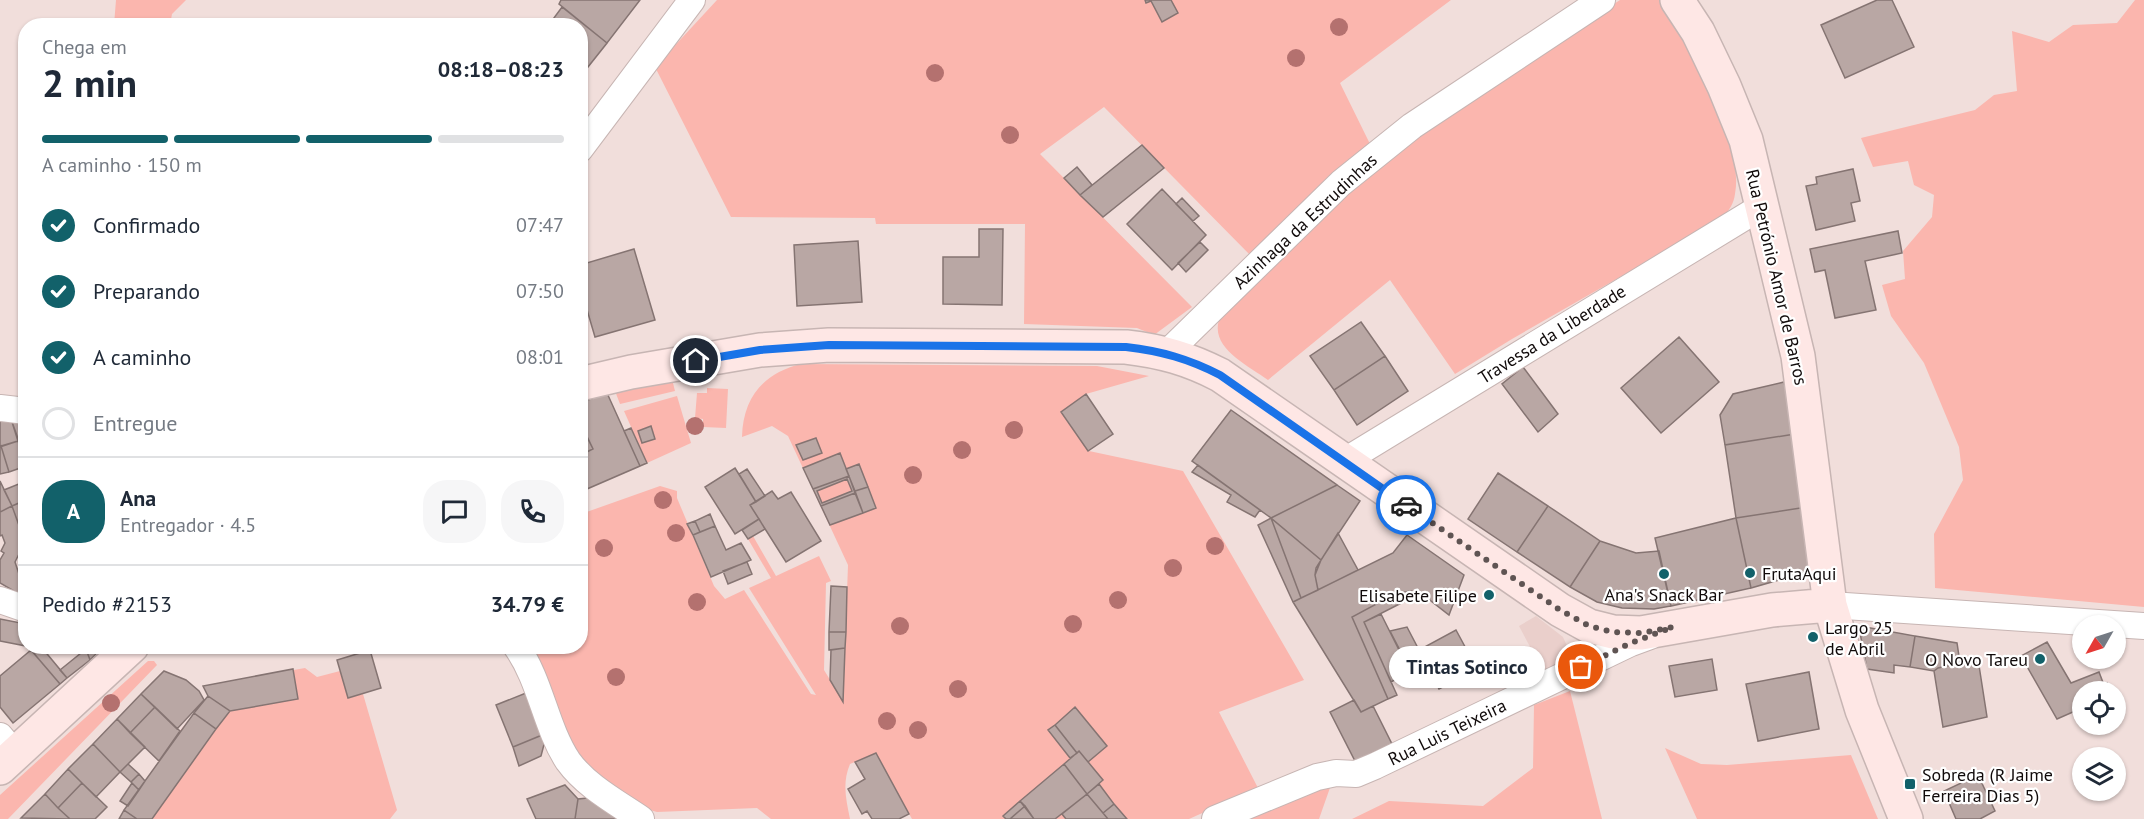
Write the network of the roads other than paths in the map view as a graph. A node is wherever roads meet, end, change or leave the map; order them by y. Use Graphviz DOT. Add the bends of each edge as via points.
graph roads {
  1 [pos="692,0"];
  2 [pos="1602,0"];
  3 [pos="1677,0"];
  4 [pos="588,138"];
  5 [pos="1761,207"];
  6 [pos="1167,353"];
  7 [pos="588,382"];
  8 [pos="0,408"];
  9 [pos="18,410"];
  10 [pos="1343,462"];
  11 [pos="0,600"];
  12 [pos="1830,605"];
  13 [pos="18,606"];
  14 [pos="2144,626"];
  15 [pos="1673,627"];
  16 [pos="123,654"];
  17 [pos="520,654"];
  18 [pos="5,753"];
  19 [pos="641,819"];
  20 [pos="1215,819"];
  21 [pos="1906,819"];
  1 -- 4 [label="street"];
  2 -- 6 [label="street, Azinhaga da Estrudinhas" via="1412,126 1350,176"];
  3 -- 5 [label="street, Rua Petrónio Amor de Barros" via="1698,32 1746,140"];
  5 -- 10 [label="street, Travessa da Liberdade"];
  5 -- 12 [label="street, Rua Petrónio Amor de Barros" via="1797,356"];
  6 -- 7 [label="street" via="1126,347 829,345 760,350"];
  6 -- 10 [label="street" via="1220,375"];
  8 -- 9 [label="street"];
  10 -- 15 [label="street" via="1589,626 1622,633"];
  11 -- 13 [label="street"];
  12 -- 14 [label="street"];
  12 -- 15 [label="street" via="1772,610"];
  12 -- 21 [label="street, Rua Petrónio Amor de Barros" via="1862,710"];
  15 -- 20 [label="street, Rua Luis Teixeira" via="1631,643 1356,774 1317,777"];
  16 -- 18 [label="street"];
  17 -- 19 [label="street" via="568,761 585,780"];
}
